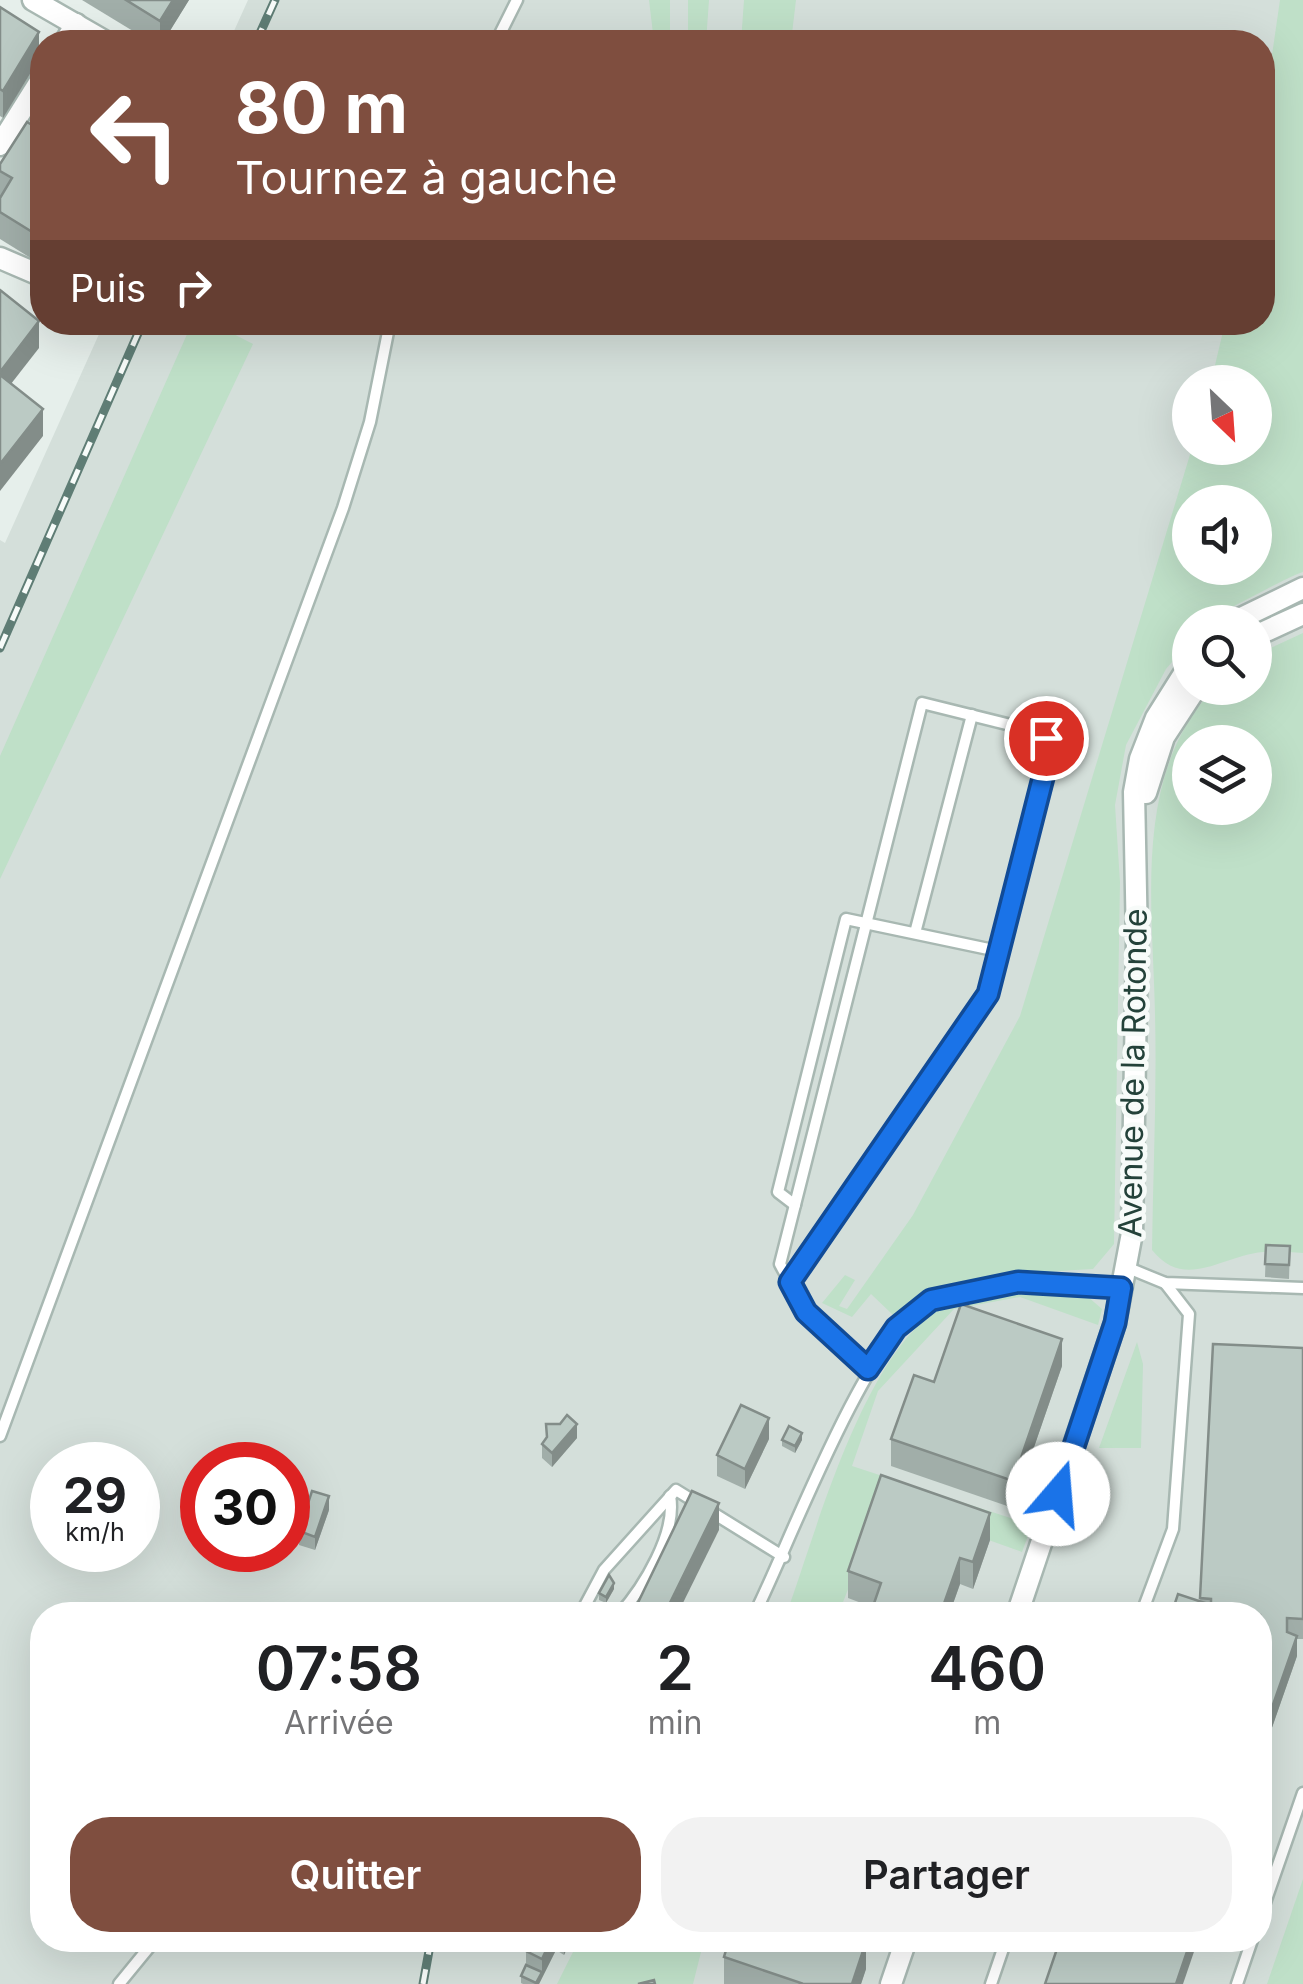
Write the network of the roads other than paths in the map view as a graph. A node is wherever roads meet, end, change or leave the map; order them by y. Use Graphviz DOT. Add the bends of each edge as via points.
graph roads {
  1 [pos="34,0"];
  2 [pos="517,0"];
  3 [pos="66,30"];
  4 [pos="502,30"];
  5 [pos="30,97"];
  6 [pos="1,143"];
  7 [pos="0,258"];
  8 [pos="30,271"];
  9 [pos="387,335"];
  10 [pos="1303,588"];
  11 [pos="1268,605"];
  12 [pos="1303,614"];
  13 [pos="1272,628"];
  14 [pos="1172,693"];
  15 [pos="1185,705"];
  16 [pos="972,715"];
  17 [pos="1138,875"];
  18 [pos="866,923"];
  19 [pos="915,933"];
  20 [pos="998,952"];
  21 [pos="795,1205"];
  22 [pos="1126,1266"];
  23 [pos="790,1282"];
  24 [pos="1165,1283"];
  25 [pos="1121,1288"];
  26 [pos="1303,1288"];
  27 [pos="868,1369"];
  28 [pos="0,1436"];
  29 [pos="670,1496"];
  30 [pos="784,1556"];
  31 [pos="588,1602"];
  32 [pos="630,1602"];
  33 [pos="761,1602"];
  34 [pos="1021,1602"];
  35 [pos="1146,1602"];
  36 [pos="1303,1793"];
  37 [pos="1272,1882"];
  38 [pos="145,1952"];
  39 [pos="902,1952"];
  40 [pos="1002,1952"];
  41 [pos="1248,1952"];
  42 [pos="118,1984"];
  43 [pos="891,1984"];
  44 [pos="991,1984"];
  45 [pos="1236,1984"];
  1 -- 3 [label="street"];
  2 -- 4 [label="lane"];
  5 -- 6 [label="street"];
  7 -- 8 [label="street"];
  9 -- 28 [label="lane" via="343,508"];
  10 -- 11 [label="street"];
  12 -- 13 [label="street"];
  14 -- 17 [label="street, Avenue de la Rotonde" via="1156,718 1134,792"];
  15 -- 17 [label="street, Avenue de la Rotonde" via="1152,769"];
  16 -- 18 [label="lane" via="922,702"];
  16 -- 19 [label="lane"];
  16 -- 20 [label="lane" via="1046,738 1048,758"];
  17 -- 22 [label="street, Avenue de la Rotonde"];
  18 -- 19 [label="lane"];
  18 -- 21 [label="lane"];
  18 -- 21 [label="lane" via="846,918 778,1192"];
  19 -- 20 [label="lane"];
  20 -- 23 [label="lane" via="988,994"];
  21 -- 23 [label="lane" via="780,1264"];
  22 -- 24 [label="lane"];
  22 -- 25 [label="street, Avenue de la Rotonde"];
  23 -- 27 [label="lane" via="806,1312"];
  24 -- 26 [label="lane"];
  24 -- 35 [label="lane" via="1189,1314 1173,1529"];
  25 -- 27 [label="lane" via="1018,1282 931,1300 896,1328"];
  25 -- 34 [label="street, Avenue de la Rotonde"];
  27 -- 30 [label="lane"];
  29 -- 30 [label="lane" via="676,1490"];
  29 -- 31 [label="lane" via="604,1570"];
  29 -- 32 [label="lane" via="674,1517"];
  30 -- 33 [label="lane"];
  36 -- 37 [label="lane"];
  38 -- 42 [label="lane"];
  39 -- 43 [label="street"];
  40 -- 44 [label="lane"];
  41 -- 45 [label="lane"];
}
